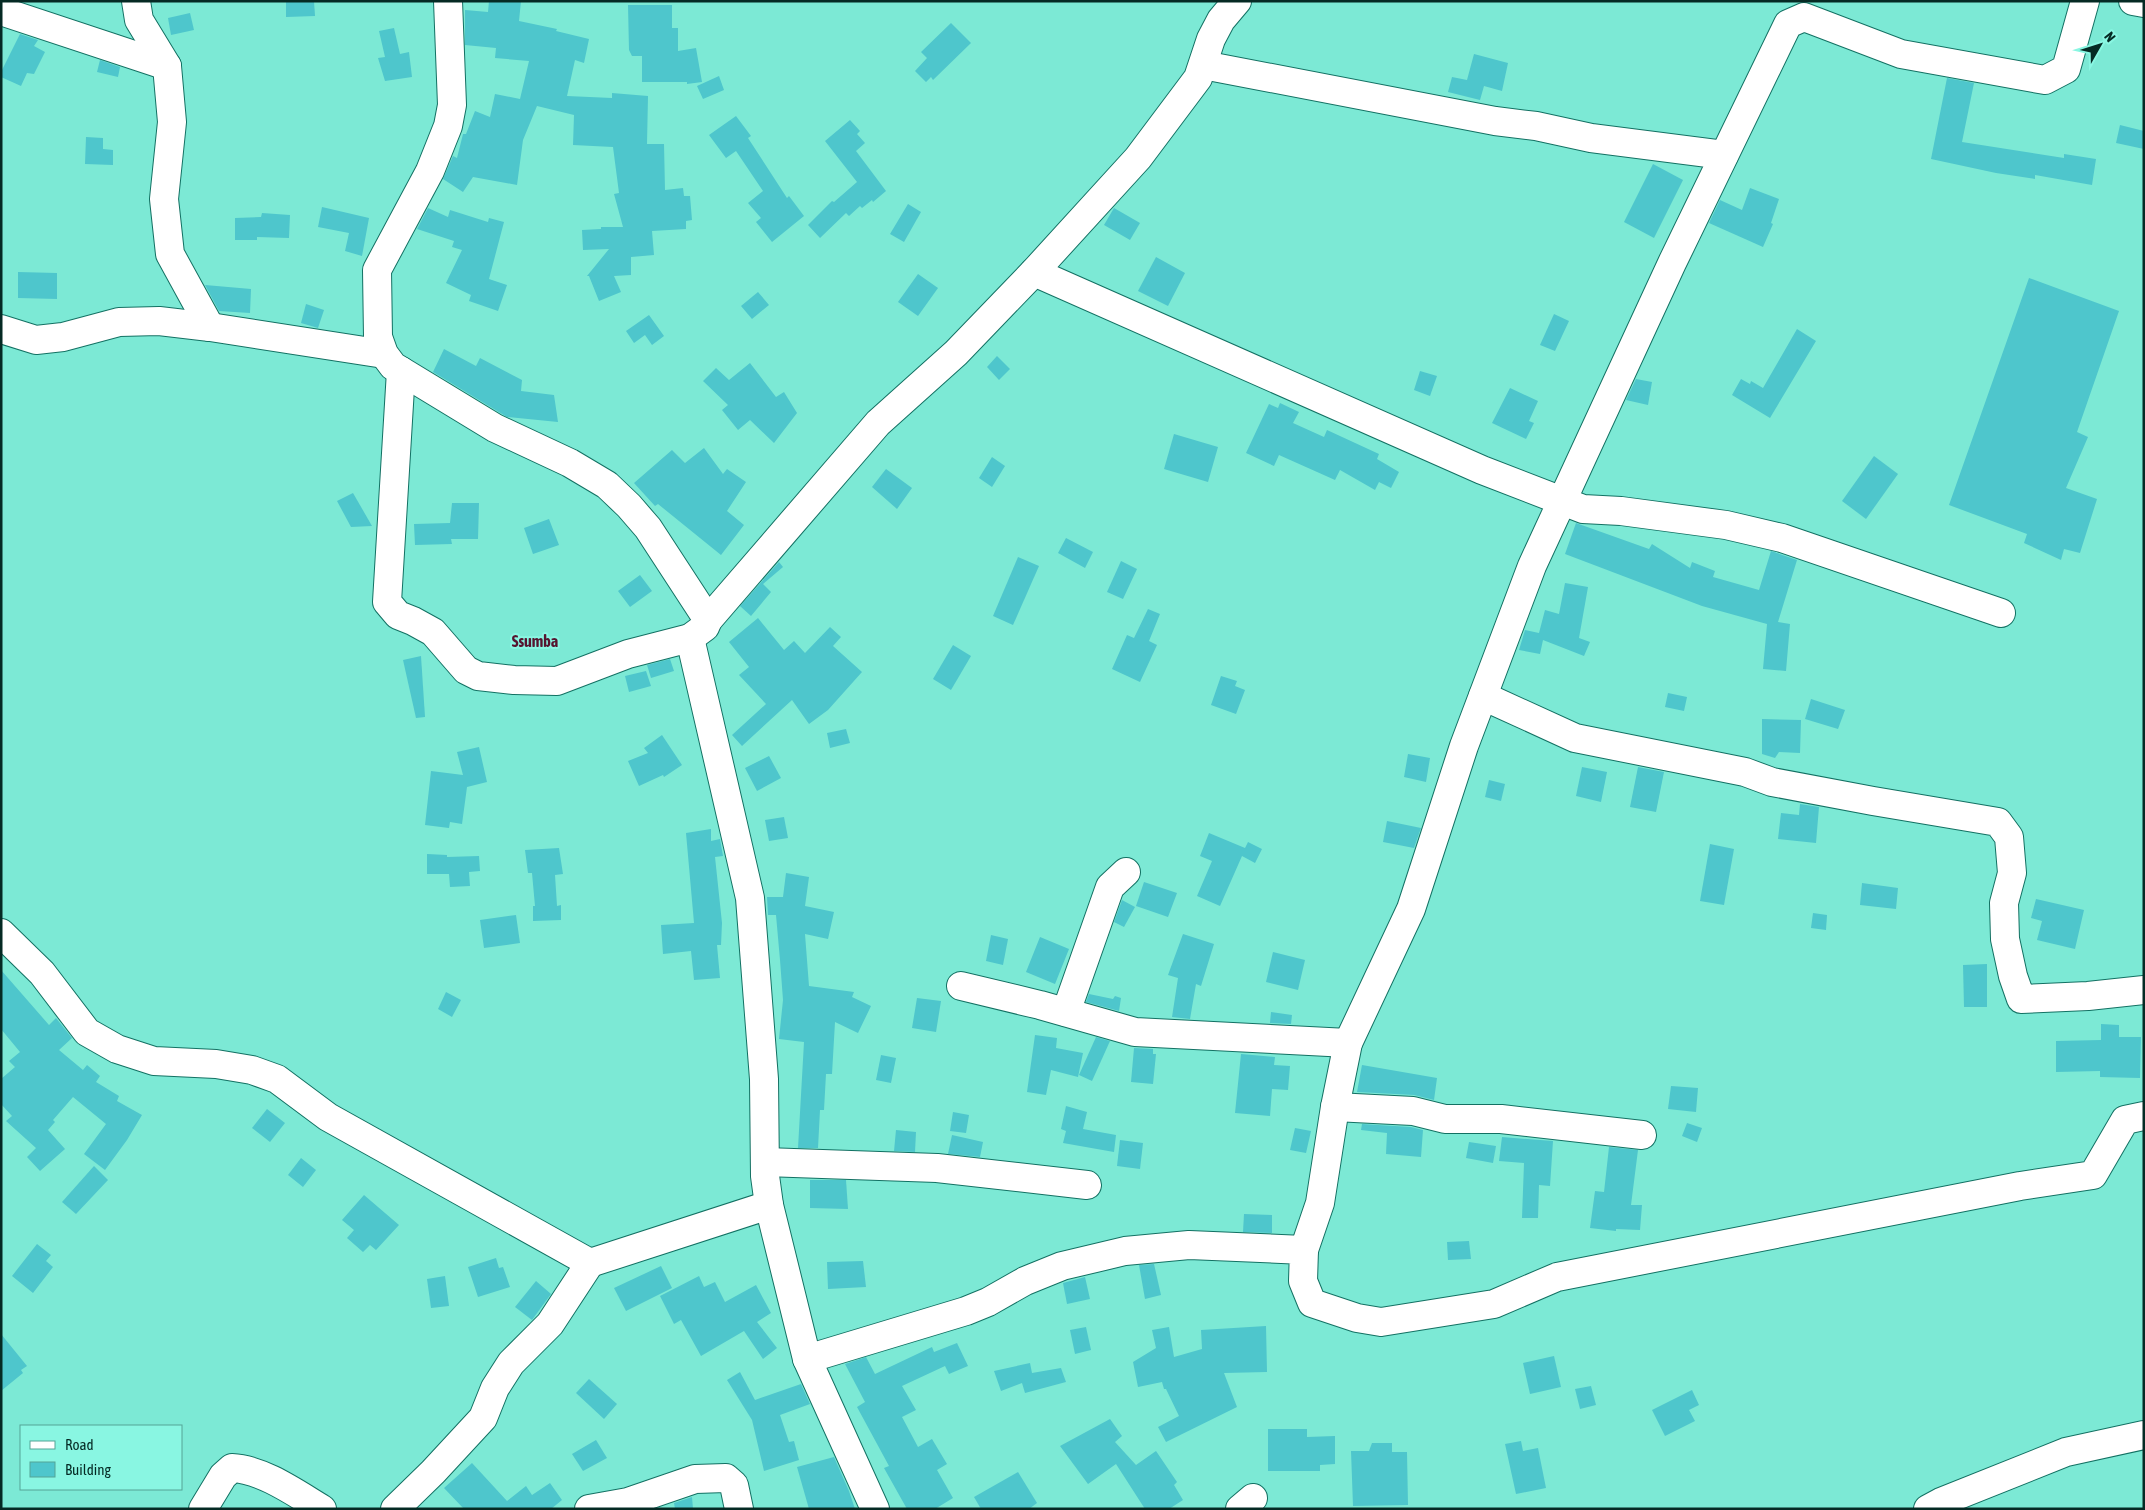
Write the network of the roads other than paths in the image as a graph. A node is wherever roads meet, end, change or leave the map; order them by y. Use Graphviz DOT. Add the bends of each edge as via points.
graph roads {
  1 [pos="136,1"];
  2 [pos="448,1"];
  3 [pos="1237,1"];
  4 [pos="2085,1"];
  5 [pos="2133,1"];
  6 [pos="2144,3"];
  7 [pos="1,11"];
  8 [pos="1203,65"];
  9 [pos="167,66"];
  10 [pos="1724,155"];
  11 [pos="1034,272"];
  12 [pos="210,327"];
  13 [pos="1,329"];
  14 [pos="392,363"];
  15 [pos="1562,501"];
  16 [pos="2001,613"];
  17 [pos="699,629"];
  18 [pos="1483,696"];
  19 [pos="1126,872"];
  20 [pos="1,932"];
  21 [pos="961,986"];
  22 [pos="2144,990"];
  23 [pos="1066,1012"];
  24 [pos="1348,1043"];
  25 [pos="1334,1108"];
  26 [pos="2144,1116"];
  27 [pos="1642,1135"];
  28 [pos="765,1162"];
  29 [pos="1087,1185"];
  30 [pos="769,1205"];
  31 [pos="1304,1250"];
  32 [pos="590,1263"];
  33 [pos="807,1359"];
  34 [pos="2144,1435"];
  35 [pos="203,1509"];
  36 [pos="322,1509"];
  37 [pos="394,1509"];
  38 [pos="590,1509"];
  39 [pos="739,1509"];
  40 [pos="875,1509"];
  41 [pos="1928,1509"];
  1 -- 9 [label="street" via="140,20"];
  2 -- 14 [label="street" via="452,105 448,126 430,171 377,270 378,337"];
  3 -- 8 [label="street" via="1211,39"];
  4 -- 10 [label="street" via="2066,70 2045,80 1901,54 1804,18 1788,24"];
  5 -- 6 [label="street"];
  7 -- 9 [label="street"];
  8 -- 10 [label="street" via="1591,138"];
  8 -- 11 [label="street" via="1198,78 1138,158"];
  9 -- 12 [label="street" via="172,122 164,200 170,254"];
  10 -- 15 [label="street"];
  11 -- 15 [label="street" via="1482,470"];
  11 -- 17 [label="street" via="956,353 878,422"];
  12 -- 13 [label="street" via="159,321 119,322 63,337 36,340"];
  12 -- 14 [label="street"];
  14 -- 17 [label="street" via="495,428 570,463 607,485 648,528"];
  14 -- 17 [label="street" via="387,602 398,615 433,632 466,670 478,676 514,680 557,681"];
  15 -- 16 [label="street" via="1584,509 1726,525 1782,538"];
  15 -- 18 [label="street" via="1532,566"];
  17 -- 28 [label="street" via="750,898 764,1079"];
  18 -- 22 [label="street" via="1575,738 1746,772 1772,782 1998,822 2009,837 2012,873 2004,904 2005,940 2021,998"];
  18 -- 24 [label="street" via="1411,909"];
  19 -- 23 [label="street" via="1110,888"];
  20 -- 32 [label="street" via="42,973 87,1032 117,1049 154,1061 216,1064 252,1070 277,1079 328,1117"];
  21 -- 23 [label="street"];
  23 -- 24 [label="street" via="1135,1032"];
  24 -- 25 [label="street"];
  25 -- 27 [label="street" via="1413,1111 1445,1118 1501,1119"];
  25 -- 31 [label="street" via="1320,1203"];
  26 -- 31 [label="street" via="2124,1120 2093,1175 2020,1186 1557,1278 1494,1304 1381,1322 1357,1318 1312,1303 1303,1281"];
  28 -- 29 [label="street" via="937,1168"];
  28 -- 30 [label="street"];
  30 -- 32 [label="street"];
  30 -- 33 [label="street"];
  31 -- 33 [label="street" via="1189,1245 1124,1251 1062,1266 1024,1281 966,1311"];
  32 -- 37 [label="street" via="550,1324 511,1364 495,1388 483,1418 434,1472"];
  33 -- 40 [label="street"];
  34 -- 41 [label="street" via="2066,1452"];
  35 -- 36 [label="street" via="223,1476 232,1468 281,1484"];
  38 -- 39 [label="street" via="628,1502 695,1479 726,1478 734,1485"];
}
